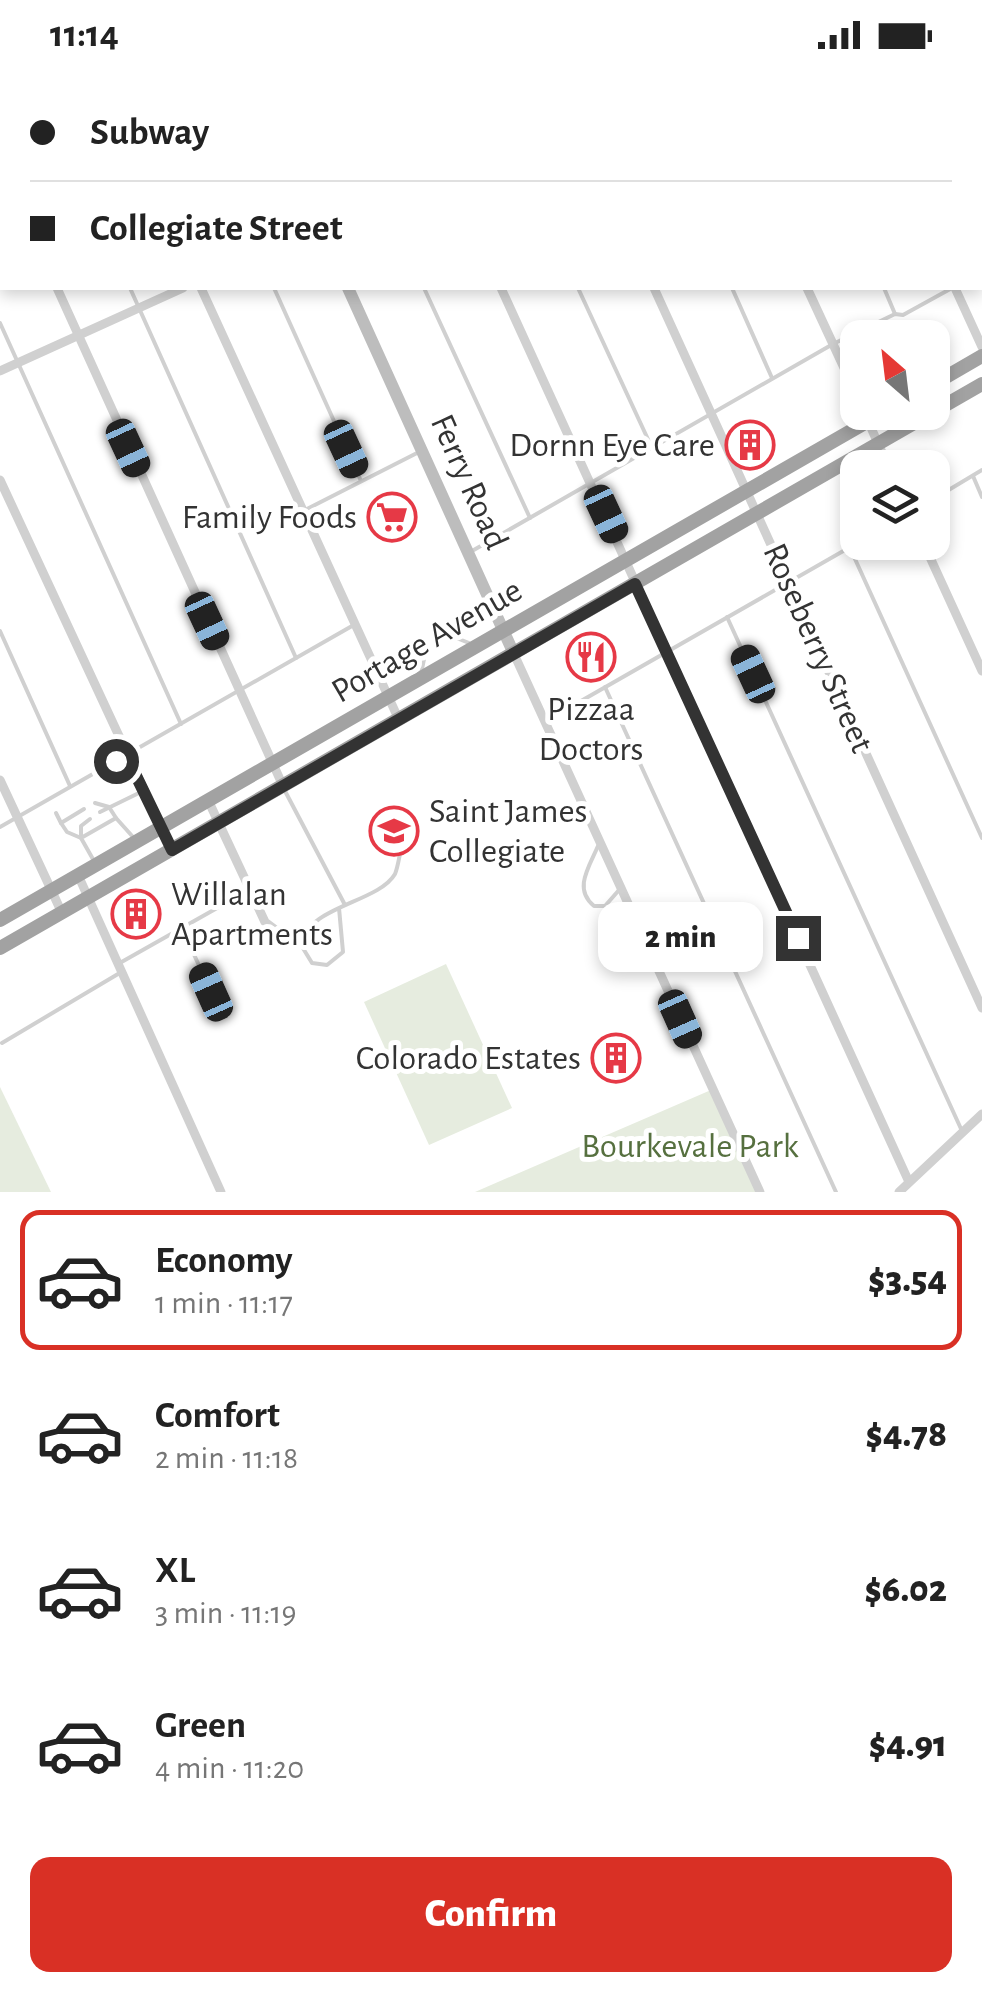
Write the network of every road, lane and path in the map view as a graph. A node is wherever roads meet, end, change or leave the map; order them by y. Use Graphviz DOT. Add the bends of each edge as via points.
graph roads {
  1 [pos="58,290"];
  2 [pos="131,290"];
  3 [pos="179,290"];
  4 [pos="203,290"];
  5 [pos="275,290"];
  6 [pos="349,290"];
  7 [pos="425,290"];
  8 [pos="502,290"];
  9 [pos="579,290"];
  10 [pos="655,290"];
  11 [pos="733,290"];
  12 [pos="808,290"];
  13 [pos="885,290"];
  14 [pos="949,290"];
  15 [pos="954,290"];
  16 [pos="140,308"];
  17 [pos="896,314"];
  18 [pos="0,322"];
  19 [pos="78,335"];
  20 [pos="833,344"];
  21 [pos="982,347"];
  22 [pos="982,356"];
  23 [pos="840,359"];
  24 [pos="17,364"];
  25 [pos="0,371"];
  26 [pos="950,375"];
  27 [pos="772,378"];
  28 [pos="982,384"];
  29 [pos="711,413"];
  30 [pos="845,430"];
  31 [pos="872,430"];
  32 [pos="879,445"];
  33 [pos="652,448"];
  34 [pos="881,450"];
  35 [pos="422,451"];
  36 [pos="982,470"];
  37 [pos="973,476"];
  38 [pos="0,480"];
  39 [pos="361,482"];
  40 [pos="591,483"];
  41 [pos="950,489"];
  42 [pos="747,492"];
  43 [pos="982,497"];
  44 [pos="303,510"];
  45 [pos="757,514"];
  46 [pos="530,518"];
  47 [pos="840,553"];
  48 [pos="468,554"];
  49 [pos="855,560"];
  50 [pos="932,560"];
  51 [pos="626,561"];
  52 [pos="788,581"];
  53 [pos="635,584"];
  54 [pos="727,617"];
  55 [pos="355,624"];
  56 [pos="0,631"];
  57 [pos="504,632"];
  58 [pos="454,637"];
  59 [pos="479,646"];
  60 [pos="665,650"];
  61 [pos="425,654"];
  62 [pos="514,654"];
  63 [pos="296,658"];
  64 [pos="982,671"];
  65 [pos="420,680"];
  66 [pos="605,686"];
  67 [pos="239,690"];
  68 [pos="388,698"];
  69 [pos="399,720"];
  70 [pos="545,722"];
  71 [pos="181,724"];
  72 [pos="126,755"];
  73 [pos="272,764"];
  74 [pos="0,780"];
  75 [pos="283,786"];
  76 [pos="71,787"];
  77 [pos="143,791"];
  78 [pos="208,800"];
  79 [pos="95,803"];
  80 [pos="109,807"];
  81 [pos="84,809"];
  82 [pos="100,812"];
  83 [pos="56,813"];
  84 [pos="17,817"];
  85 [pos="90,818"];
  86 [pos="116,818"];
  87 [pos="60,822"];
  88 [pos="219,822"];
  89 [pos="0,827"];
  90 [pos="160,828"];
  91 [pos="81,838"];
  92 [pos="982,838"];
  93 [pos="136,842"];
  94 [pos="600,842"];
  95 [pos="172,850"];
  96 [pos="401,850"];
  97 [pos="96,865"];
  98 [pos="78,875"];
  99 [pos="620,888"];
  100 [pos="250,889"];
  101 [pos="51,891"];
  102 [pos="88,898"];
  103 [pos="342,907"];
  104 [pos="62,913"];
  105 [pos="0,920"];
  106 [pos="182,928"];
  107 [pos="280,932"];
  108 [pos="0,948"];
  109 [pos="120,968"];
  110 [pos="211,992"];
  111 [pos="982,1008"];
  112 [pos="2,1043"];
  113 [pos="982,1114"];
  114 [pos="962,1133"];
  115 [pos="909,1182"];
  116 [pos="221,1192"];
  117 [pos="760,1192"];
  118 [pos="836,1192"];
  119 [pos="899,1192"];
  1 -- 19 [label="street"];
  2 -- 16 [label="lane"];
  3 -- 16 [label="street"];
  4 -- 44 [label="street"];
  5 -- 39 [label="lane"];
  6 -- 35 [label="main road, Ferry Road"];
  7 -- 46 [label="lane"];
  8 -- 40 [label="street"];
  9 -- 33 [label="lane"];
  10 -- 29 [label="street, Roseberry Street"];
  11 -- 27 [label="lane"];
  12 -- 20 [label="street"];
  13 -- 17 [label="lane"];
  14 -- 17 [label="lane"];
  15 -- 21 [label="street"];
  16 -- 19 [label="street"];
  16 -- 63 [label="lane"];
  17 -- 20 [label="lane"];
  18 -- 24 [label="lane"];
  19 -- 24 [label="street"];
  19 -- 67 [label="street"];
  20 -- 23 [label="street"];
  20 -- 27 [label="lane"];
  22 -- 26 [label="highway"];
  24 -- 25 [label="street"];
  24 -- 71 [label="lane"];
  27 -- 29 [label="lane"];
  28 -- 32 [label="highway, Portage Avenue"];
  29 -- 33 [label="lane"];
  29 -- 42 [label="street, Roseberry Street"];
  30 -- 42 [label="highway, Portage Avenue"];
  31 -- 32 [label="street"];
  32 -- 34 [label="street"];
  32 -- 45 [label="highway, Portage Avenue"];
  33 -- 40 [label="lane"];
  35 -- 39 [label="lane"];
  35 -- 48 [label="main road, Ferry Road"];
  36 -- 37 [label="lane"];
  37 -- 41 [label="lane"];
  37 -- 43 [label="lane"];
  38 -- 72 [label="street"];
  39 -- 44 [label="lane"];
  40 -- 46 [label="lane"];
  40 -- 51 [label="street"];
  42 -- 45 [label="street, Roseberry Street"];
  42 -- 51 [label="highway, Portage Avenue"];
  44 -- 55 [label="street"];
  45 -- 52 [label="street, Roseberry Street"];
  45 -- 53 [label="highway, Portage Avenue"];
  46 -- 48 [label="lane"];
  47 -- 52 [label="lane"];
  48 -- 57 [label="main road, Ferry Road"];
  49 -- 92 [label="lane"];
  50 -- 64 [label="street"];
  51 -- 53 [label="street"];
  51 -- 57 [label="highway, Portage Avenue"];
  52 -- 54 [label="lane"];
  52 -- 111 [label="street, Roseberry Street"];
  53 -- 60 [label="street"];
  53 -- 62 [label="highway, Portage Avenue"];
  54 -- 60 [label="lane"];
  54 -- 114 [label="lane"];
  55 -- 63 [label="lane"];
  55 -- 68 [label="street"];
  56 -- 76 [label="lane"];
  57 -- 59 [label="highway, Portage Avenue"];
  57 -- 62 [label="main road, Ferry Road"];
  58 -- 59 [label="lane"];
  59 -- 65 [label="highway, Portage Avenue"];
  60 -- 66 [label="lane"];
  60 -- 115 [label="street"];
  61 -- 65 [label="lane"];
  62 -- 69 [label="highway, Portage Avenue"];
  62 -- 70 [label="street, Ferry Road"];
  63 -- 67 [label="lane"];
  65 -- 68 [label="highway, Portage Avenue"];
  66 -- 70 [label="lane"];
  66 -- 118 [label="lane"];
  67 -- 71 [label="lane"];
  67 -- 73 [label="street"];
  68 -- 69 [label="street"];
  68 -- 73 [label="highway, Portage Avenue"];
  69 -- 75 [label="highway, Portage Avenue"];
  70 -- 94 [label="street, Ferry Road"];
  71 -- 72 [label="lane"];
  72 -- 76 [label="lane"];
  72 -- 77 [label="street"];
  73 -- 75 [label="street"];
  73 -- 78 [label="highway, Portage Avenue"];
  74 -- 84 [label="street"];
  75 -- 88 [label="highway, Portage Avenue"];
  75 -- 103 [label="lane"];
  76 -- 84 [label="lane"];
  77 -- 80 [label="lane"];
  77 -- 90 [label="street"];
  78 -- 88 [label="street"];
  78 -- 90 [label="highway, Portage Avenue"];
  79 -- 80 [label="lane"];
  80 -- 82 [label="lane"];
  80 -- 86 [label="lane"];
  81 -- 87 [label="lane"];
  83 -- 87 [label="lane"];
  84 -- 89 [label="lane"];
  84 -- 101 [label="street"];
  85 -- 91 [label="lane"];
  86 -- 91 [label="lane"];
  86 -- 93 [label="lane"];
  87 -- 91 [label="lane"];
  88 -- 95 [label="highway, Portage Avenue"];
  88 -- 100 [label="street"];
  90 -- 93 [label="highway, Portage Avenue"];
  90 -- 95 [label="street"];
  91 -- 97 [label="lane"];
  93 -- 97 [label="highway, Portage Avenue"];
  94 -- 99 [label="street, Ferry Road"];
  94 -- 99 [label="lane" via="582,882 584,894 594,906 605,906"];
  95 -- 102 [label="highway, Portage Avenue"];
  96 -- 103 [label="lane" via="388,880"];
  97 -- 98 [label="highway, Portage Avenue"];
  98 -- 101 [label="highway, Portage Avenue"];
  98 -- 102 [label="street"];
  99 -- 117 [label="street, Ferry Road"];
  100 -- 106 [label="lane"];
  100 -- 107 [label="street" via="265,922"];
  101 -- 104 [label="street"];
  101 -- 105 [label="highway, Portage Avenue"];
  102 -- 104 [label="highway, Portage Avenue"];
  102 -- 109 [label="street"];
  103 -- 103 [label="lane" via="343,952 326,964 312,963 302,937"];
  104 -- 108 [label="highway, Portage Avenue"];
  106 -- 109 [label="lane"];
  106 -- 110 [label="lane"];
  109 -- 112 [label="lane"];
  109 -- 116 [label="street"];
  113 -- 114 [label="street"];
  114 -- 115 [label="street"];
  115 -- 119 [label="street"];
}
